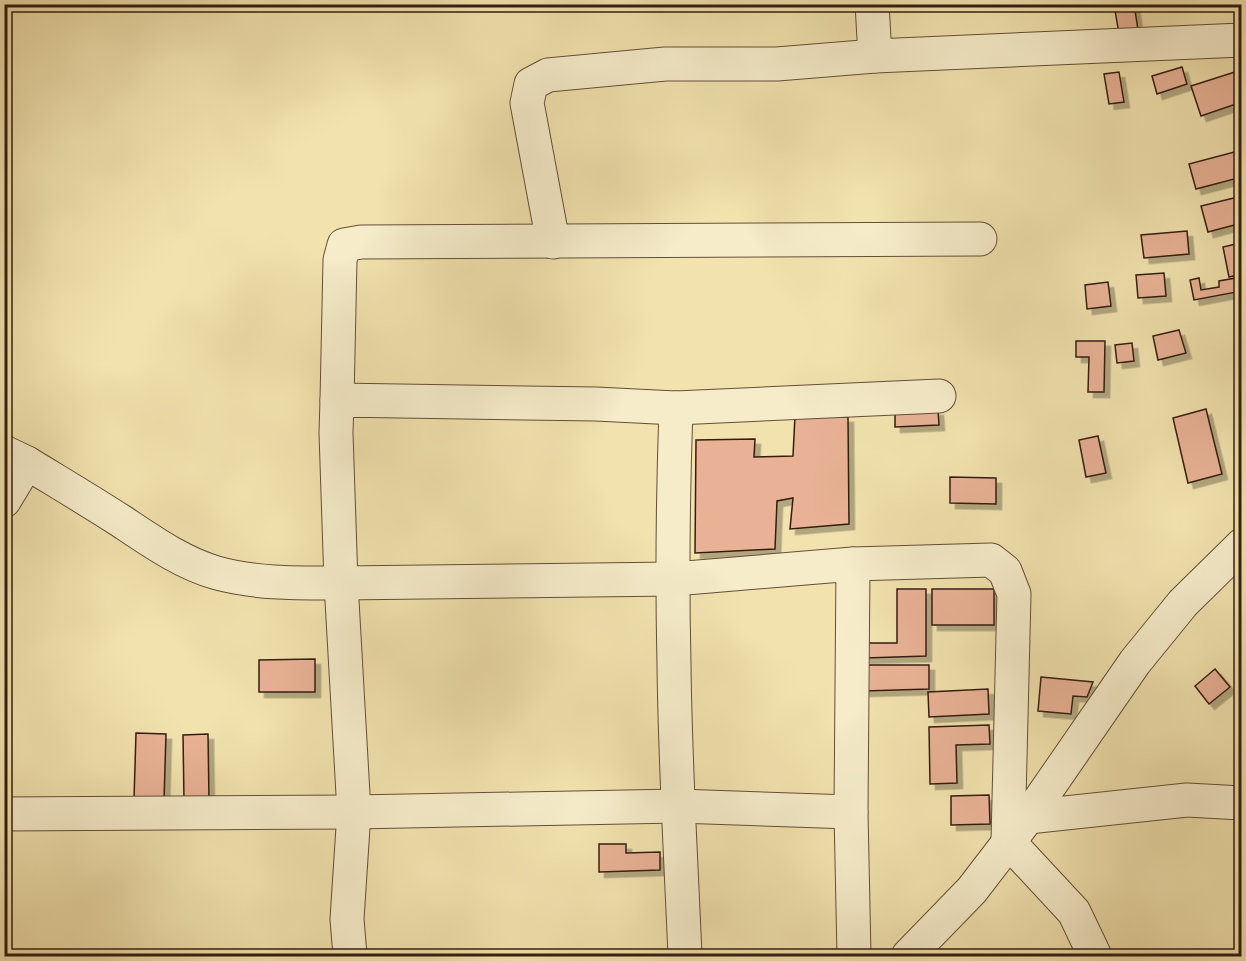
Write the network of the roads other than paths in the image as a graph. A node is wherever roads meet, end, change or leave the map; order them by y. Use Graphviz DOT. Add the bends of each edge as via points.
graph roads {
  1 [pos="872,4"];
  2 [pos="1242,40"];
  3 [pos="875,56"];
  4 [pos="980,239"];
  5 [pos="553,242"];
  6 [pos="939,396"];
  7 [pos="336,400"];
  8 [pos="676,408"];
  9 [pos="16,457"];
  10 [pos="4,501"];
  11 [pos="1242,546"];
  12 [pos="853,564"];
  13 [pos="674,579"];
  14 [pos="341,583"];
  15 [pos="1242,803"];
  16 [pos="678,806"];
  17 [pos="354,812"];
  18 [pos="851,812"];
  19 [pos="4,814"];
  20 [pos="1018,829"];
  21 [pos="350,957"];
  22 [pos="685,957"];
  23 [pos="854,957"];
  24 [pos="908,957"];
  25 [pos="1095,957"];
  1 -- 3 [label="street"];
  2 -- 3 [label="street"];
  3 -- 5 [label="street" via="777,64 665,64 548,75 531,84 527,103"];
  4 -- 5 [label="street"];
  5 -- 7 [label="street" via="344,244 340,260"];
  6 -- 8 [label="street"];
  7 -- 8 [label="street"];
  7 -- 14 [label="street"];
  8 -- 13 [label="street"];
  9 -- 10 [label="street"];
  9 -- 14 [label="street" via="194,565 249,578"];
  11 -- 20 [label="street" via="1183,603 1135,662"];
  12 -- 13 [label="street"];
  12 -- 18 [label="street"];
  12 -- 20 [label="street" via="991,560 1005,571 1014,594"];
  13 -- 14 [label="street"];
  13 -- 16 [label="street"];
  14 -- 17 [label="street"];
  15 -- 20 [label="street" via="1187,800"];
  16 -- 17 [label="street"];
  16 -- 18 [label="street"];
  16 -- 22 [label="street"];
  17 -- 19 [label="street"];
  17 -- 21 [label="street" via="347,919"];
  18 -- 23 [label="street"];
  20 -- 24 [label="street" via="972,891"];
  20 -- 25 [label="street" via="1074,912"];
}
